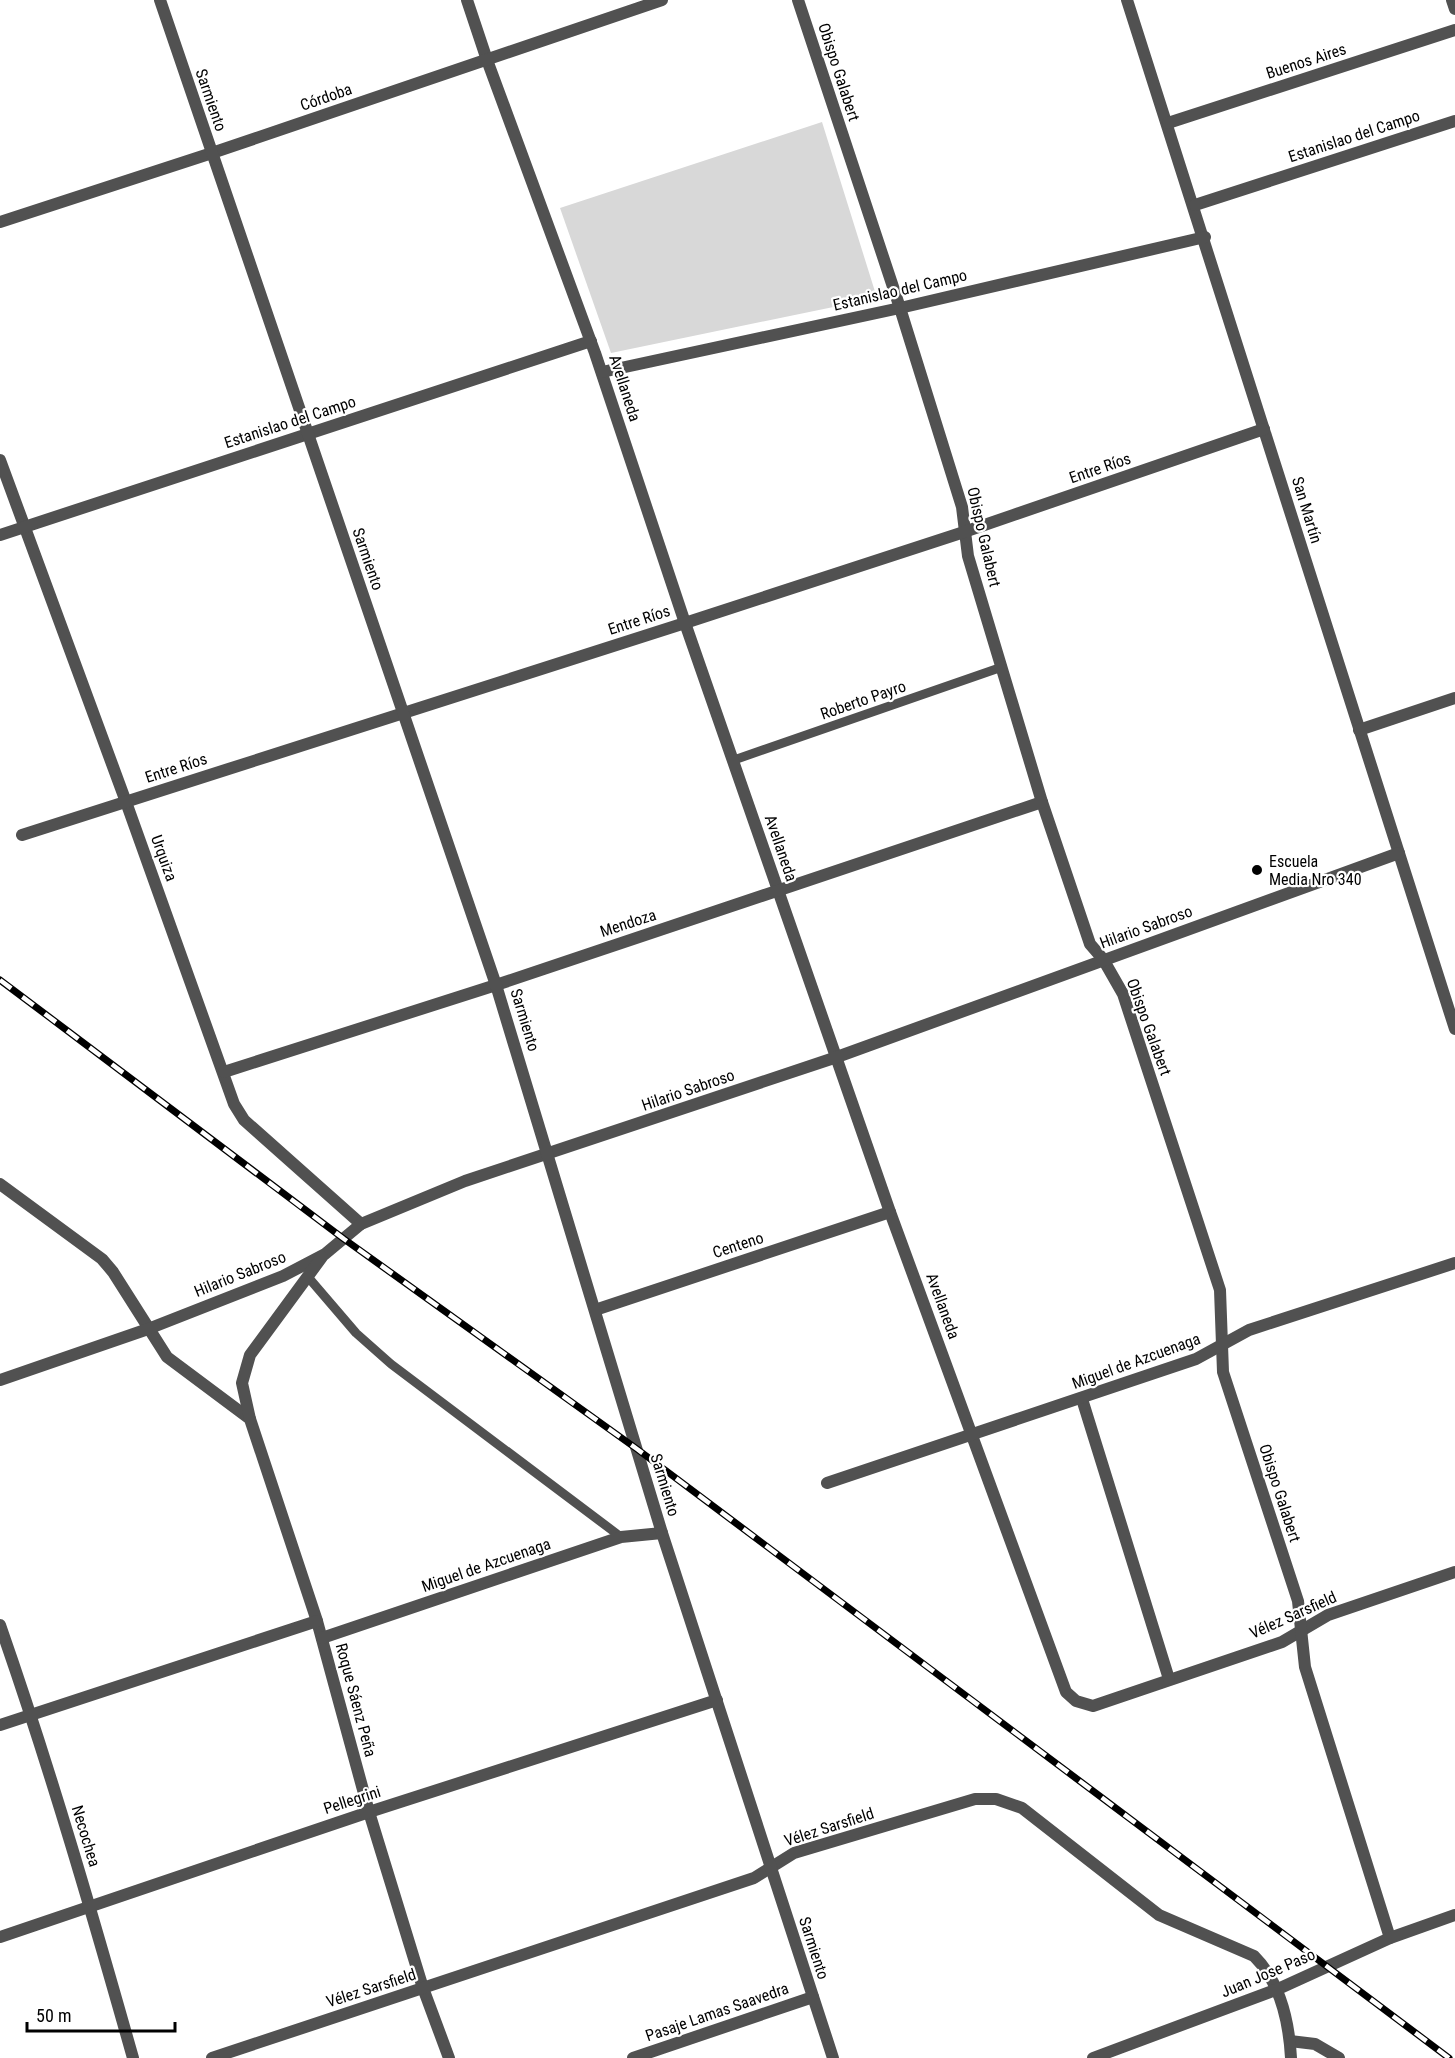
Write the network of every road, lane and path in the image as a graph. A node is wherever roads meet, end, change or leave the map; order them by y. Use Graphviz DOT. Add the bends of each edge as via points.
graph roads {
  1 [pos="160,0"];
  2 [pos="467,0"];
  3 [pos="662,0"];
  4 [pos="798,0"];
  5 [pos="1127,0"];
  6 [pos="1452,0"];
  7 [pos="1455,9"];
  8 [pos="1455,30"];
  9 [pos="487,60"];
  10 [pos="1455,121"];
  11 [pos="1168,123"];
  12 [pos="212,153"];
  13 [pos="1195,206"];
  14 [pos="0,222"];
  15 [pos="1205,237"];
  16 [pos="900,308"];
  17 [pos="591,340"];
  18 [pos="602,372"];
  19 [pos="1264,429"];
  20 [pos="308,433"];
  21 [pos="0,460"];
  22 [pos="24,527"];
  23 [pos="964,532"];
  24 [pos="0,535"];
  25 [pos="685,623"];
  26 [pos="1002,667"];
  27 [pos="1455,698"];
  28 [pos="403,713"];
  29 [pos="1359,730"];
  30 [pos="734,760"];
  31 [pos="126,802"];
  32 [pos="1042,802"];
  33 [pos="22,835"];
  34 [pos="1399,853"];
  35 [pos="779,891"];
  36 [pos="1103,960"];
  37 [pos="496,985"];
  38 [pos="1455,1029"];
  39 [pos="837,1057"];
  40 [pos="224,1072"];
  41 [pos="549,1154"];
  42 [pos="0,1184"];
  43 [pos="890,1212"];
  44 [pos="361,1224"];
  45 [pos="325,1254"];
  46 [pos="1455,1263"];
  47 [pos="308,1276"];
  48 [pos="595,1310"];
  49 [pos="148,1329"];
  50 [pos="1224,1343"];
  51 [pos="0,1380"];
  52 [pos="1082,1399"];
  53 [pos="250,1419"];
  54 [pos="973,1435"];
  55 [pos="827,1483"];
  56 [pos="662,1533"];
  57 [pos="621,1537"];
  58 [pos="1455,1572"];
  59 [pos="317,1621"];
  60 [pos="0,1625"];
  61 [pos="1302,1629"];
  62 [pos="322,1638"];
  63 [pos="1169,1679"];
  64 [pos="717,1700"];
  65 [pos="1076,1701"];
  66 [pos="32,1715"];
  67 [pos="0,1725"];
  68 [pos="369,1812"];
  69 [pos="770,1868"];
  70 [pos="90,1906"];
  71 [pos="1455,1915"];
  72 [pos="0,1937"];
  73 [pos="1390,1938"];
  74 [pos="423,1989"];
  75 [pos="1278,1989"];
  76 [pos="813,1997"];
  77 [pos="1290,2041"];
  78 [pos="1121,2054"];
  79 [pos="133,2058"];
  80 [pos="212,2058"];
  81 [pos="449,2058"];
  82 [pos="633,2058"];
  83 [pos="832,2058"];
  84 [pos="1093,2058"];
  85 [pos="1291,2058"];
  86 [pos="1338,2058"];
  1 -- 12 [label="street, Sarmiento"];
  2 -- 9 [label="street, Avellaneda"];
  3 -- 9 [label="street, Córdoba"];
  4 -- 16 [label="street, Obispo Galabert"];
  5 -- 11 [label="street, San Martín"];
  6 -- 7 [label="street"];
  8 -- 11 [label="street, Buenos Aires"];
  9 -- 12 [label="street, Córdoba"];
  9 -- 17 [label="street, Avellaneda"];
  10 -- 13 [label="street, Estanislao del Campo"];
  11 -- 13 [label="street, San Martín"];
  12 -- 14 [label="street, Córdoba"];
  12 -- 20 [label="street, Sarmiento"];
  13 -- 15 [label="street, San Martín"];
  15 -- 16 [label="street, Estanislao del Campo"];
  15 -- 19 [label="street, San Martín"];
  16 -- 18 [label="street, Estanislao del Campo"];
  16 -- 23 [label="street, Obispo Galabert" via="962,507"];
  17 -- 18 [label="street, Avellaneda"];
  17 -- 20 [label="street, Estanislao del Campo"];
  18 -- 25 [label="street, Avellaneda"];
  19 -- 23 [label="street, Entre Ríos"];
  19 -- 29 [label="street, San Martín"];
  20 -- 22 [label="street, Estanislao del Campo"];
  20 -- 28 [label="street, Sarmiento"];
  21 -- 22 [label="street, Urquiza"];
  22 -- 24 [label="street, Estanislao del Campo"];
  22 -- 31 [label="street, Urquiza"];
  23 -- 25 [label="street, Entre Ríos"];
  23 -- 26 [label="street, Obispo Galabert"];
  25 -- 28 [label="street, Entre Ríos"];
  25 -- 30 [label="street, Avellaneda"];
  26 -- 30 [label="lane, Roberto Payro"];
  26 -- 32 [label="street, Obispo Galabert"];
  27 -- 29 [label="street"];
  28 -- 31 [label="street, Entre Ríos"];
  28 -- 37 [label="street, Sarmiento"];
  29 -- 34 [label="street, San Martín"];
  30 -- 35 [label="street, Avellaneda"];
  31 -- 33 [label="street, Entre Ríos"];
  31 -- 40 [label="street, Urquiza"];
  32 -- 35 [label="street, Mendoza"];
  32 -- 36 [label="street, Obispo Galabert" via="1090,944"];
  34 -- 36 [label="street, Hilario Sabroso"];
  34 -- 38 [label="street, San Martín"];
  35 -- 37 [label="street, Mendoza"];
  35 -- 39 [label="street, Avellaneda"];
  36 -- 39 [label="street, Hilario Sabroso"];
  36 -- 50 [label="street, Obispo Galabert" via="1123,994 1220,1290"];
  37 -- 40 [label="street, Mendoza"];
  37 -- 41 [label="street, Sarmiento"];
  39 -- 41 [label="street, Hilario Sabroso"];
  39 -- 43 [label="street, Avellaneda"];
  40 -- 44 [label="street, Urquiza" via="234,1104 244,1120"];
  41 -- 44 [label="street, Hilario Sabroso" via="465,1181"];
  41 -- 48 [label="street, Sarmiento"];
  42 -- 49 [label="street" via="102,1258"];
  43 -- 48 [label="street, Centeno"];
  43 -- 54 [label="street, Avellaneda"];
  44 -- 45 [label="street, Hilario Sabroso"];
  45 -- 47 [label="street, Roque Sáenz Peña"];
  45 -- 49 [label="street, Hilario Sabroso" via="283,1276"];
  46 -- 50 [label="street, Miguel de Azcuenaga" via="1249,1330"];
  47 -- 53 [label="street, Roque Sáenz Peña" via="245,1366 242,1383"];
  47 -- 57 [label="lane" via="356,1333 391,1364"];
  48 -- 56 [label="street, Sarmiento"];
  49 -- 51 [label="street, Hilario Sabroso"];
  49 -- 53 [label="street" via="167,1357"];
  50 -- 52 [label="street, Miguel de Azcuenaga" via="1196,1359"];
  50 -- 61 [label="street, Obispo Galabert" via="1223,1372 1298,1601"];
  52 -- 54 [label="street, Miguel de Azcuenaga"];
  52 -- 63 [label="street"];
  53 -- 59 [label="street, Roque Sáenz Peña"];
  54 -- 55 [label="street, Miguel de Azcuenaga"];
  54 -- 65 [label="street, Avellaneda" via="1066,1692"];
  56 -- 57 [label="street, Miguel de Azcuenaga"];
  56 -- 64 [label="street, Sarmiento"];
  57 -- 62 [label="street, Miguel de Azcuenaga"];
  58 -- 61 [label="street, Vélez Sarsfield" via="1328,1615"];
  59 -- 62 [label="street, Roque Sáenz Peña"];
  59 -- 66 [label="street"];
  60 -- 66 [label="street, Necochea"];
  61 -- 63 [label="street, Vélez Sarsfield" via="1282,1642"];
  61 -- 73 [label="street, Obispo Galabert" via="1305,1667"];
  62 -- 68 [label="street, Roque Sáenz Peña"];
  63 -- 65 [label="street, Vélez Sarsfield" via="1093,1706"];
  64 -- 68 [label="street, Pellegrini"];
  64 -- 69 [label="street, Sarmiento"];
  66 -- 67 [label="street"];
  66 -- 70 [label="street, Necochea"];
  68 -- 70 [label="street, Pellegrini"];
  68 -- 74 [label="street, Roque Sáenz Peña"];
  69 -- 74 [label="street, Vélez Sarsfield" via="754,1878"];
  69 -- 75 [label="street, Vélez Sarsfield" via="794,1853 975,1799 996,1799 1022,1808 1159,1915 1254,1956"];
  69 -- 76 [label="street, Sarmiento"];
  70 -- 72 [label="street, Pellegrini"];
  70 -- 79 [label="street, Necochea"];
  71 -- 73 [label="street, Juan Jose Paso"];
  73 -- 75 [label="street, Juan Jose Paso"];
  74 -- 80 [label="street, Vélez Sarsfield"];
  74 -- 81 [label="street, Roque Sáenz Peña"];
  75 -- 77 [label="street, Vélez Sarsfield"];
  75 -- 78 [label="street, Juan Jose Paso"];
  76 -- 82 [label="street, Pasaje Lamas Saavedra"];
  76 -- 83 [label="street, Sarmiento"];
  77 -- 85 [label="street, Vélez Sarsfield"];
  77 -- 86 [label="street" via="1315,2044"];
  78 -- 84 [label="street, Juan Jose Paso"];
}
